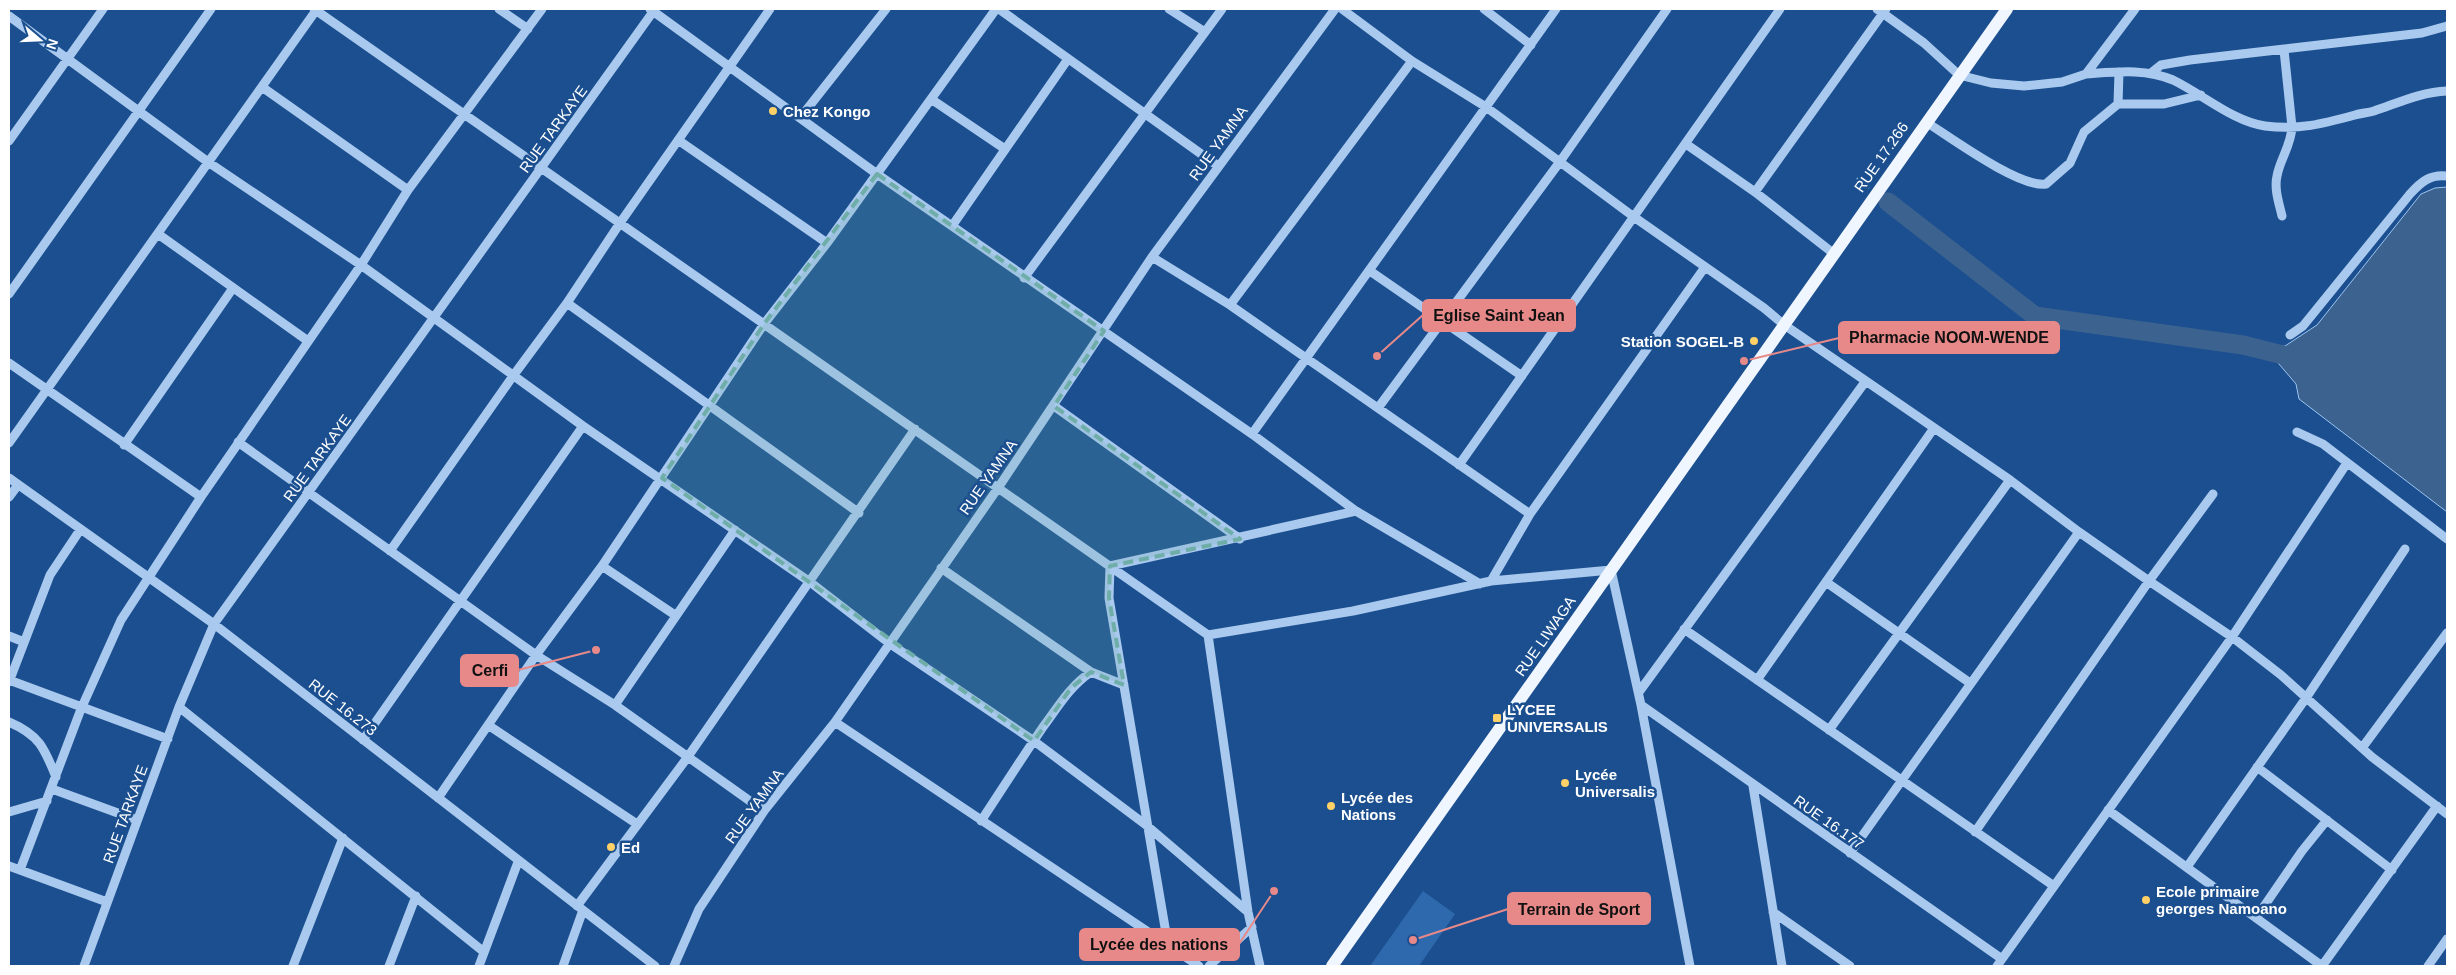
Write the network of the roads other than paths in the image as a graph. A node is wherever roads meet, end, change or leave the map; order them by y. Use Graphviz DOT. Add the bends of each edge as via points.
graph roads {
  1 [pos="103,9"];
  2 [pos="212,9"];
  3 [pos="316,9"];
  4 [pos="499,9"];
  5 [pos="542,9"];
  6 [pos="770,9"];
  7 [pos="886,9"];
  8 [pos="998,9"];
  9 [pos="1169,9"];
  10 [pos="1222,9"];
  11 [pos="1335,9"];
  12 [pos="1342,9"];
  13 [pos="1484,9"];
  14 [pos="1556,9"];
  15 [pos="1667,9"];
  16 [pos="1780,9"];
  17 [pos="2006,9"];
  18 [pos="2135,9"];
  19 [pos="653,10"];
  20 [pos="1882,10"];
  21 [pos="9,16"];
  22 [pos="2447,26"];
  23 [pos="528,28"];
  24 [pos="1205,32"];
  25 [pos="1531,45"];
  26 [pos="2284,50"];
  27 [pos="66,59"];
  28 [pos="1068,59"];
  29 [pos="1412,61"];
  30 [pos="729,66"];
  31 [pos="2119,72"];
  32 [pos="2151,73"];
  33 [pos="2086,74"];
  34 [pos="1959,75"];
  35 [pos="262,87"];
  36 [pos="2447,91"];
  37 [pos="2200,96"];
  38 [pos="931,99"];
  39 [pos="2118,104"];
  40 [pos="1486,107"];
  41 [pos="138,111"];
  42 [pos="465,114"];
  43 [pos="1145,114"];
  44 [pos="800,118"];
  45 [pos="1926,122"];
  46 [pos="2292,127"];
  47 [pos="9,139"];
  48 [pos="678,140"];
  49 [pos="1686,144"];
  50 [pos="1005,149"];
  51 [pos="208,162"];
  52 [pos="1560,163"];
  53 [pos="1218,166"];
  54 [pos="542,168"];
  55 [pos="877,174"];
  56 [pos="2447,176"];
  57 [pos="408,190"];
  58 [pos="1755,192"];
  59 [pos="2282,216"];
  60 [pos="1634,217"];
  61 [pos="620,223"];
  62 [pos="952,226"];
  63 [pos="158,234"];
  64 [pos="827,243"];
  65 [pos="1833,252"];
  66 [pos="1152,257"];
  67 [pos="361,265"];
  68 [pos="1705,267"];
  69 [pos="1370,271"];
  70 [pos="1024,278"];
  71 [pos="233,288"];
  72 [pos="9,294"];
  73 [pos="567,303"];
  74 [pos="1230,305"];
  75 [pos="434,319"];
  76 [pos="1442,321"];
  77 [pos="764,324"];
  78 [pos="1783,324"];
  79 [pos="1104,331"];
  80 [pos="2290,335"];
  81 [pos="308,341"];
  82 [pos="1308,358"];
  83 [pos="9,363"];
  84 [pos="513,376"];
  85 [pos="1522,376"];
  86 [pos="1865,382"];
  87 [pos="45,390"];
  88 [pos="708,404"];
  89 [pos="1054,406"];
  90 [pos="1378,408"];
  91 [pos="583,426"];
  92 [pos="1934,428"];
  93 [pos="915,430"];
  94 [pos="2297,432"];
  95 [pos="1252,434"];
  96 [pos="238,442"];
  97 [pos="9,443"];
  98 [pos="124,445"];
  99 [pos="2348,463"];
  100 [pos="1459,464"];
  101 [pos="9,478"];
  102 [pos="662,478"];
  103 [pos="2010,480"];
  104 [pos="18,485"];
  105 [pos="998,488"];
  106 [pos="309,493"];
  107 [pos="2213,494"];
  108 [pos="9,497"];
  109 [pos="201,497"];
  110 [pos="1356,511"];
  111 [pos="859,513"];
  112 [pos="1530,514"];
  113 [pos="80,530"];
  114 [pos="735,530"];
  115 [pos="2079,532"];
  116 [pos="1240,539"];
  117 [pos="2447,539"];
  118 [pos="2405,550"];
  119 [pos="390,551"];
  120 [pos="602,566"];
  121 [pos="1110,566"];
  122 [pos="941,568"];
  123 [pos="1612,570"];
  124 [pos="147,577"];
  125 [pos="1491,581"];
  126 [pos="810,582"];
  127 [pos="1826,582"];
  128 [pos="2149,582"];
  129 [pos="1480,584"];
  130 [pos="460,601"];
  131 [pos="674,615"];
  132 [pos="214,624"];
  133 [pos="1684,629"];
  134 [pos="1899,632"];
  135 [pos="2447,633"];
  136 [pos="1208,635"];
  137 [pos="9,636"];
  138 [pos="2232,637"];
  139 [pos="24,642"];
  140 [pos="889,643"];
  141 [pos="536,654"];
  142 [pos="1091,672"];
  143 [pos="1757,680"];
  144 [pos="9,681"];
  145 [pos="1970,683"];
  146 [pos="1124,684"];
  147 [pos="1638,692"];
  148 [pos="2306,698"];
  149 [pos="615,705"];
  150 [pos="1641,705"];
  151 [pos="179,708"];
  152 [pos="81,709"];
  153 [pos="9,722"];
  154 [pos="835,722"];
  155 [pos="488,725"];
  156 [pos="1829,730"];
  157 [pos="168,739"];
  158 [pos="363,740"];
  159 [pos="1034,741"];
  160 [pos="2362,748"];
  161 [pos="687,758"];
  162 [pos="2257,767"];
  163 [pos="56,776"];
  164 [pos="1902,780"];
  165 [pos="1753,786"];
  166 [pos="52,789"];
  167 [pos="438,798"];
  168 [pos="46,801"];
  169 [pos="2437,806"];
  170 [pos="2108,810"];
  171 [pos="764,811"];
  172 [pos="9,812"];
  173 [pos="2447,814"];
  174 [pos="138,820"];
  175 [pos="981,820"];
  176 [pos="2327,820"];
  177 [pos="637,824"];
  178 [pos="1146,825"];
  179 [pos="1975,832"];
  180 [pos="343,838"];
  181 [pos="1850,853"];
  182 [pos="518,862"];
  183 [pos="9,866"];
  184 [pos="2187,867"];
  185 [pos="20,870"];
  186 [pos="2392,870"];
  187 [pos="2054,886"];
  188 [pos="416,896"];
  189 [pos="107,902"];
  190 [pos="580,908"];
  191 [pos="1248,912"];
  192 [pos="1773,912"];
  193 [pos="2256,918"];
  194 [pos="1252,927"];
  195 [pos="2447,939"];
  196 [pos="1168,945"];
  197 [pos="484,952"];
  198 [pos="1999,963"];
  199 [pos="84,966"];
  200 [pos="293,966"];
  201 [pos="389,966"];
  202 [pos="479,966"];
  203 [pos="563,966"];
  204 [pos="655,966"];
  205 [pos="674,966"];
  206 [pos="1199,966"];
  207 [pos="1210,966"];
  208 [pos="1260,966"];
  209 [pos="1332,966"];
  210 [pos="1690,966"];
  211 [pos="1782,966"];
  212 [pos="1850,966"];
  213 [pos="2322,966"];
  214 [pos="2428,966"];
  1 -- 27 [label="street"];
  2 -- 41 [label="street"];
  3 -- 35 [label="street"];
  3 -- 42 [label="street"];
  4 -- 23 [label="street"];
  5 -- 23 [label="street"];
  6 -- 30 [label="street"];
  7 -- 44 [label="street"];
  8 -- 28 [label="street"];
  8 -- 38 [label="street"];
  9 -- 24 [label="street"];
  10 -- 24 [label="street"];
  11 -- 53 [label="street, RUE YAMNA"];
  12 -- 29 [label="street"];
  13 -- 25 [label="street"];
  14 -- 25 [label="street"];
  15 -- 52 [label="street"];
  16 -- 49 [label="street"];
  17 -- 34 [label="main road, RUE 17.266"];
  18 -- 33 [label="street"];
  19 -- 30 [label="street"];
  19 -- 54 [label="street, RUE TARKAYE"];
  20 -- 34 [label="street"];
  20 -- 58 [label="street"];
  21 -- 27 [label="street"];
  22 -- 26 [label="street" via="2422,33"];
  23 -- 42 [label="street"];
  24 -- 43 [label="street"];
  25 -- 40 [label="street"];
  26 -- 32 [label="street" via="2170,63 2160,65"];
  26 -- 46 [label="street"];
  27 -- 41 [label="street"];
  27 -- 47 [label="street"];
  28 -- 43 [label="street"];
  28 -- 50 [label="street"];
  29 -- 40 [label="street"];
  29 -- 74 [label="street"];
  30 -- 44 [label="street"];
  30 -- 48 [label="street"];
  31 -- 32 [label="street"];
  31 -- 33 [label="street"];
  31 -- 39 [label="street"];
  32 -- 37 [label="street" via="2172,80"];
  33 -- 34 [label="street" via="2062,82 2024,86 1997,84"];
  34 -- 45 [label="main road, RUE 17.266"];
  35 -- 51 [label="street"];
  35 -- 57 [label="street"];
  36 -- 46 [label="street" via="2418,95 2319,126"];
  37 -- 39 [label="street" via="2164,104"];
  37 -- 46 [label="street" via="2249,122"];
  38 -- 50 [label="street"];
  38 -- 55 [label="street"];
  39 -- 45 [label="street" via="2084,132 2066,168 2042,185 2009,174"];
  40 -- 52 [label="street"];
  40 -- 69 [label="street"];
  41 -- 51 [label="street"];
  41 -- 72 [label="street"];
  42 -- 54 [label="street"];
  42 -- 57 [label="street"];
  43 -- 53 [label="street"];
  43 -- 70 [label="street"];
  44 -- 55 [label="street"];
  45 -- 65 [label="main road, RUE 17.266"];
  46 -- 59 [label="street" via="2292,139 2277,174"];
  48 -- 61 [label="street"];
  48 -- 64 [label="street"];
  49 -- 58 [label="street"];
  49 -- 60 [label="street"];
  50 -- 62 [label="street"];
  51 -- 63 [label="street"];
  51 -- 67 [label="street"];
  52 -- 60 [label="street"];
  52 -- 76 [label="street"];
  53 -- 66 [label="street, RUE YAMNA"];
  54 -- 61 [label="street"];
  54 -- 75 [label="street, RUE TARKAYE"];
  55 -- 62 [label="street"];
  55 -- 64 [label="street"];
  56 -- 80 [label="street" via="2437,175 2424,180 2410,194 2303,326"];
  57 -- 67 [label="street"];
  58 -- 65 [label="street"];
  60 -- 68 [label="street"];
  60 -- 85 [label="street"];
  61 -- 73 [label="street"];
  61 -- 77 [label="street"];
  62 -- 70 [label="street"];
  63 -- 71 [label="street"];
  63 -- 87 [label="street"];
  64 -- 77 [label="street"];
  65 -- 78 [label="main road, RUE 17.266"];
  66 -- 74 [label="street"];
  66 -- 79 [label="street, RUE YAMNA"];
  67 -- 75 [label="street"];
  67 -- 81 [label="street"];
  68 -- 78 [label="street"];
  68 -- 112 [label="street"];
  69 -- 76 [label="street"];
  69 -- 82 [label="street"];
  70 -- 79 [label="street"];
  71 -- 81 [label="street"];
  71 -- 98 [label="street"];
  73 -- 84 [label="street"];
  73 -- 88 [label="street"];
  74 -- 82 [label="street"];
  75 -- 84 [label="street"];
  75 -- 106 [label="street, RUE TARKAYE"];
  76 -- 85 [label="street"];
  76 -- 90 [label="street"];
  77 -- 88 [label="street"];
  77 -- 93 [label="street"];
  78 -- 86 [label="street"];
  78 -- 123 [label="main road, RUE LIWAGA"];
  79 -- 89 [label="street, RUE YAMNA"];
  79 -- 95 [label="street"];
  81 -- 96 [label="street"];
  82 -- 90 [label="street"];
  82 -- 95 [label="street"];
  83 -- 87 [label="street"];
  84 -- 91 [label="street"];
  84 -- 119 [label="street"];
  85 -- 100 [label="street"];
  86 -- 92 [label="street"];
  86 -- 133 [label="street"];
  87 -- 97 [label="street"];
  87 -- 98 [label="street"];
  88 -- 102 [label="street"];
  88 -- 111 [label="street"];
  89 -- 105 [label="street, RUE YAMNA"];
  89 -- 116 [label="street"];
  90 -- 100 [label="street"];
  91 -- 102 [label="street"];
  91 -- 130 [label="street"];
  92 -- 103 [label="street"];
  92 -- 127 [label="street"];
  93 -- 105 [label="street"];
  93 -- 111 [label="street"];
  94 -- 99 [label="street" via="2323,444"];
  95 -- 110 [label="street"];
  96 -- 106 [label="street"];
  96 -- 109 [label="street"];
  98 -- 109 [label="street"];
  99 -- 117 [label="street"];
  99 -- 138 [label="street"];
  100 -- 112 [label="street"];
  101 -- 104 [label="street, RUE 16.273"];
  102 -- 114 [label="street"];
  102 -- 120 [label="street"];
  103 -- 115 [label="street"];
  103 -- 134 [label="street"];
  104 -- 108 [label="street"];
  104 -- 113 [label="street, RUE 16.273"];
  105 -- 121 [label="street"];
  105 -- 122 [label="street, RUE YAMNA"];
  106 -- 119 [label="street"];
  106 -- 132 [label="street, RUE TARKAYE"];
  107 -- 128 [label="street"];
  109 -- 124 [label="street"];
  110 -- 116 [label="street"];
  110 -- 129 [label="street"];
  111 -- 126 [label="street"];
  112 -- 125 [label="street"];
  113 -- 124 [label="street, RUE 16.273"];
  113 -- 139 [label="street" via="50,575"];
  114 -- 126 [label="street"];
  114 -- 131 [label="street"];
  115 -- 128 [label="street"];
  115 -- 145 [label="street"];
  116 -- 121 [label="street"];
  118 -- 148 [label="street"];
  119 -- 130 [label="street"];
  120 -- 131 [label="street"];
  120 -- 141 [label="street"];
  121 -- 136 [label="street"];
  121 -- 146 [label="street" via="1109,598"];
  122 -- 140 [label="street, RUE YAMNA"];
  122 -- 142 [label="street"];
  123 -- 125 [label="street"];
  123 -- 147 [label="street"];
  123 -- 209 [label="main road, RUE LIWAGA"];
  124 -- 132 [label="street, RUE 16.273"];
  124 -- 152 [label="street" via="121,620"];
  125 -- 129 [label="street"];
  126 -- 140 [label="street"];
  126 -- 161 [label="street"];
  127 -- 134 [label="street"];
  127 -- 143 [label="street"];
  128 -- 138 [label="street"];
  128 -- 179 [label="street"];
  129 -- 136 [label="street" via="1353,611"];
  130 -- 141 [label="street"];
  130 -- 158 [label="street"];
  131 -- 149 [label="street"];
  132 -- 151 [label="street, RUE TARKAYE"];
  132 -- 158 [label="street, RUE 16.273"];
  133 -- 143 [label="street"];
  133 -- 147 [label="street"];
  134 -- 145 [label="street"];
  134 -- 156 [label="street"];
  135 -- 160 [label="street"];
  136 -- 191 [label="street"];
  137 -- 139 [label="street"];
  138 -- 148 [label="street"];
  138 -- 170 [label="street"];
  139 -- 144 [label="street"];
  140 -- 154 [label="street, RUE YAMNA"];
  140 -- 159 [label="street"];
  141 -- 149 [label="street"];
  141 -- 155 [label="street"];
  142 -- 146 [label="street"];
  142 -- 159 [label="street" via="1071,688"];
  143 -- 156 [label="street"];
  144 -- 152 [label="street"];
  145 -- 164 [label="street"];
  146 -- 178 [label="street"];
  147 -- 150 [label="street"];
  148 -- 160 [label="street"];
  148 -- 162 [label="street"];
  149 -- 161 [label="street"];
  150 -- 165 [label="street, RUE 16.177"];
  150 -- 210 [label="street"];
  151 -- 157 [label="street, RUE TARKAYE"];
  151 -- 180 [label="street"];
  152 -- 157 [label="street"];
  152 -- 163 [label="street"];
  153 -- 163 [label="street" via="39,740"];
  154 -- 171 [label="street, RUE YAMNA"];
  154 -- 175 [label="street"];
  155 -- 167 [label="street"];
  155 -- 177 [label="street"];
  156 -- 164 [label="street"];
  157 -- 174 [label="street, RUE TARKAYE"];
  158 -- 167 [label="street, RUE 16.273"];
  159 -- 175 [label="street"];
  159 -- 178 [label="street"];
  160 -- 169 [label="street"];
  161 -- 171 [label="street"];
  161 -- 177 [label="street"];
  162 -- 176 [label="street"];
  162 -- 184 [label="street"];
  163 -- 166 [label="street"];
  164 -- 179 [label="street"];
  164 -- 181 [label="street"];
  165 -- 181 [label="street, RUE 16.177"];
  165 -- 192 [label="street"];
  166 -- 168 [label="street"];
  166 -- 174 [label="street"];
  167 -- 182 [label="street, RUE 16.273"];
  168 -- 172 [label="street"];
  168 -- 185 [label="street"];
  169 -- 173 [label="street"];
  169 -- 186 [label="street"];
  170 -- 184 [label="street"];
  170 -- 187 [label="street"];
  171 -- 205 [label="street, RUE YAMNA" via="699,910"];
  174 -- 189 [label="street, RUE TARKAYE"];
  175 -- 196 [label="street"];
  176 -- 186 [label="street"];
  176 -- 193 [label="street"];
  177 -- 190 [label="street"];
  178 -- 191 [label="street"];
  178 -- 196 [label="street"];
  179 -- 187 [label="street"];
  180 -- 188 [label="street"];
  180 -- 200 [label="street"];
  181 -- 198 [label="street, RUE 16.177"];
  182 -- 190 [label="street, RUE 16.273"];
  182 -- 197 [label="street"];
  183 -- 185 [label="street"];
  184 -- 193 [label="street"];
  185 -- 189 [label="street"];
  186 -- 213 [label="street"];
  187 -- 198 [label="street"];
  188 -- 197 [label="street"];
  188 -- 201 [label="street"];
  189 -- 199 [label="street, RUE TARKAYE"];
  190 -- 203 [label="street"];
  190 -- 204 [label="street, RUE 16.273"];
  191 -- 194 [label="street"];
  192 -- 211 [label="street"];
  192 -- 212 [label="street"];
  193 -- 213 [label="street"];
  194 -- 207 [label="street"];
  194 -- 208 [label="street"];
  195 -- 214 [label="street"];
  196 -- 206 [label="street"];
  197 -- 202 [label="street"];
}
